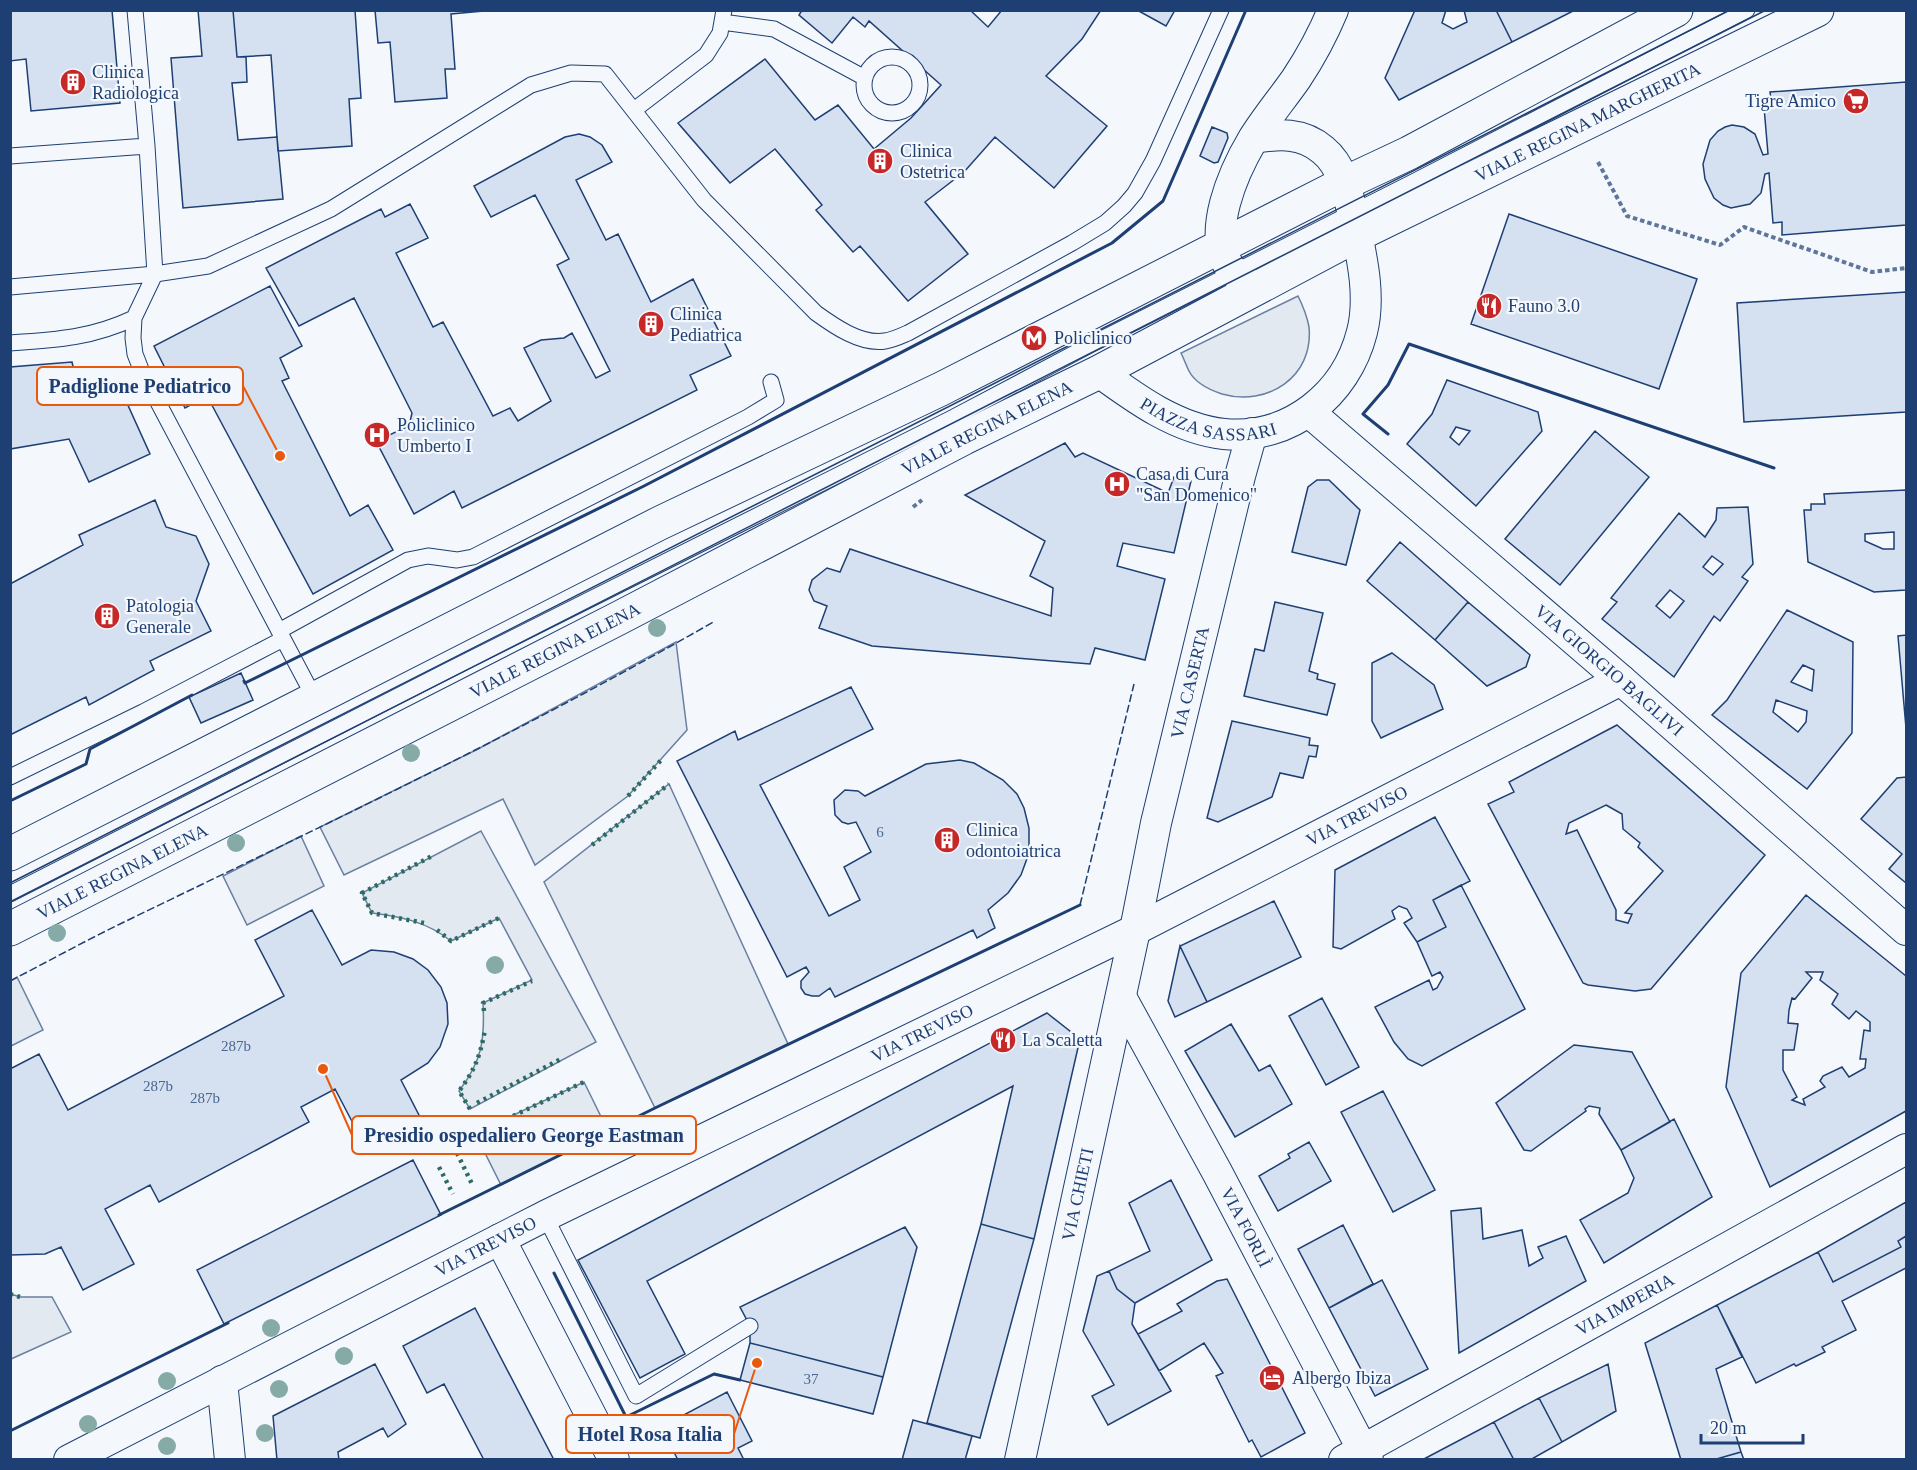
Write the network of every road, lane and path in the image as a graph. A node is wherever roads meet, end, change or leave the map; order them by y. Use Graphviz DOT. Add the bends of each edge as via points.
graph roads {
  1 [pos="135,10"];
  2 [pos="1221,10"];
  3 [pos="1333,10"];
  4 [pos="1676,10"];
  5 [pos="1747,10"];
  6 [pos="1817,10"];
  7 [pos="723,16"];
  8 [pos="865,78"];
  9 [pos="634,110"];
  10 [pos="1254,138"];
  11 [pos="147,146"];
  12 [pos="10,156"];
  13 [pos="1598,162"];
  14 [pos="1351,210"];
  15 [pos="1238,268"];
  16 [pos="1906,268"];
  17 [pos="155,274"];
  18 [pos="10,287"];
  19 [pos="134,318"];
  20 [pos="10,344"];
  21 [pos="1091,344"];
  22 [pos="771,382"];
  23 [pos="1309,412"];
  24 [pos="1252,434"];
  25 [pos="281,635"];
  26 [pos="1621,680"];
  27 [pos="315,699"];
  28 [pos="10,777"];
  29 [pos="10,854"];
  30 [pos="10,894"];
  31 [pos="10,929"];
  32 [pos="1135,930"];
  33 [pos="1906,930"];
  34 [pos="1121,997"];
  35 [pos="1906,1149"];
  36 [pos="546,1216"];
  37 [pos="501,1239"];
  38 [pos="750,1326"];
  39 [pos="222,1381"];
  40 [pos="1358,1456"];
  41 [pos="69,1460"];
  42 [pos="230,1460"];
  43 [pos="614,1460"];
  44 [pos="1020,1460"];
  1 -- 11 [label="lane"];
  2 -- 9 [label="lane" via="1168,130 1135,193 1124,206 1072,243 908,333 885,341 853,334 816,313 704,200"];
  3 -- 10 [label="street" via="1297,78"];
  4 -- 14 [label="main road" via="1409,153"];
  5 -- 14 [label="lane, VIALE REGINA MARGHERITA"];
  6 -- 14 [label="main road, VIALE REGINA MARGHERITA"];
  7 -- 8 [label="lane" via="774,29"];
  7 -- 9 [label="lane" via="720,33 706,55"];
  9 -- 17 [label="lane" via="604,74 571,73 531,85 331,209 208,266"];
  10 -- 14 [label="street, PIAZZA SASSARI" via="1292,135 1323,150 1332,160"];
  10 -- 15 [label="street" via="1239,165 1221,231"];
  11 -- 12 [label="lane"];
  11 -- 17 [label="lane"];
  13 -- 16 [label="path" via="1627,216 1720,245 1744,227 1872,272"];
  14 -- 15 [label="main road"];
  14 -- 15 [label="main road"];
  14 -- 23 [label="street, PIAZZA SASSARI" via="1365,285 1362,331 1345,371"];
  15 -- 21 [label="main road"];
  15 -- 21 [label="main road"];
  17 -- 18 [label="lane"];
  17 -- 19 [label="lane"];
  19 -- 20 [label="lane" via="90,335"];
  19 -- 25 [label="lane" via="135,354 142,372"];
  21 -- 24 [label="street, PIAZZA SASSARI" via="1136,399 1170,417 1215,432"];
  21 -- 27 [label="main road" via="941,389 660,523"];
  21 -- 30 [label="lane, VIALE REGINA ELENA"];
  21 -- 31 [label="main road, VIALE REGINA ELENA" via="964,438"];
  22 -- 25 [label="lane" via="776,400 748,417 473,556 408,560"];
  23 -- 24 [label="street, PIAZZA SASSARI" via="1282,427"];
  23 -- 26 [label="street, VIA GIORGIO BAGLIVI"];
  24 -- 32 [label="street, VIA CASERTA" via="1159,812"];
  25 -- 27 [label="lane"];
  25 -- 28 [label="lane" via="143,712"];
  26 -- 32 [label="street, VIA TREVISO"];
  26 -- 33 [label="street, VIA GIORGIO BAGLIVI"];
  27 -- 29 [label="main road"];
  32 -- 34 [label="street, VIA CHIETI"];
  32 -- 36 [label="street, VIA TREVISO"];
  34 -- 40 [label="street, VIA FORLÌ" via="1217,1172"];
  34 -- 44 [label="street, VIA CHIETI"];
  35 -- 40 [label="street, VIA IMPERIA"];
  36 -- 37 [label="street, VIA TREVISO"];
  36 -- 38 [label="lane" via="636,1395"];
  37 -- 39 [label="street, VIA TREVISO"];
  37 -- 43 [label="street"];
  39 -- 41 [label="street, VIA TREVISO"];
  39 -- 42 [label="street"];
}
